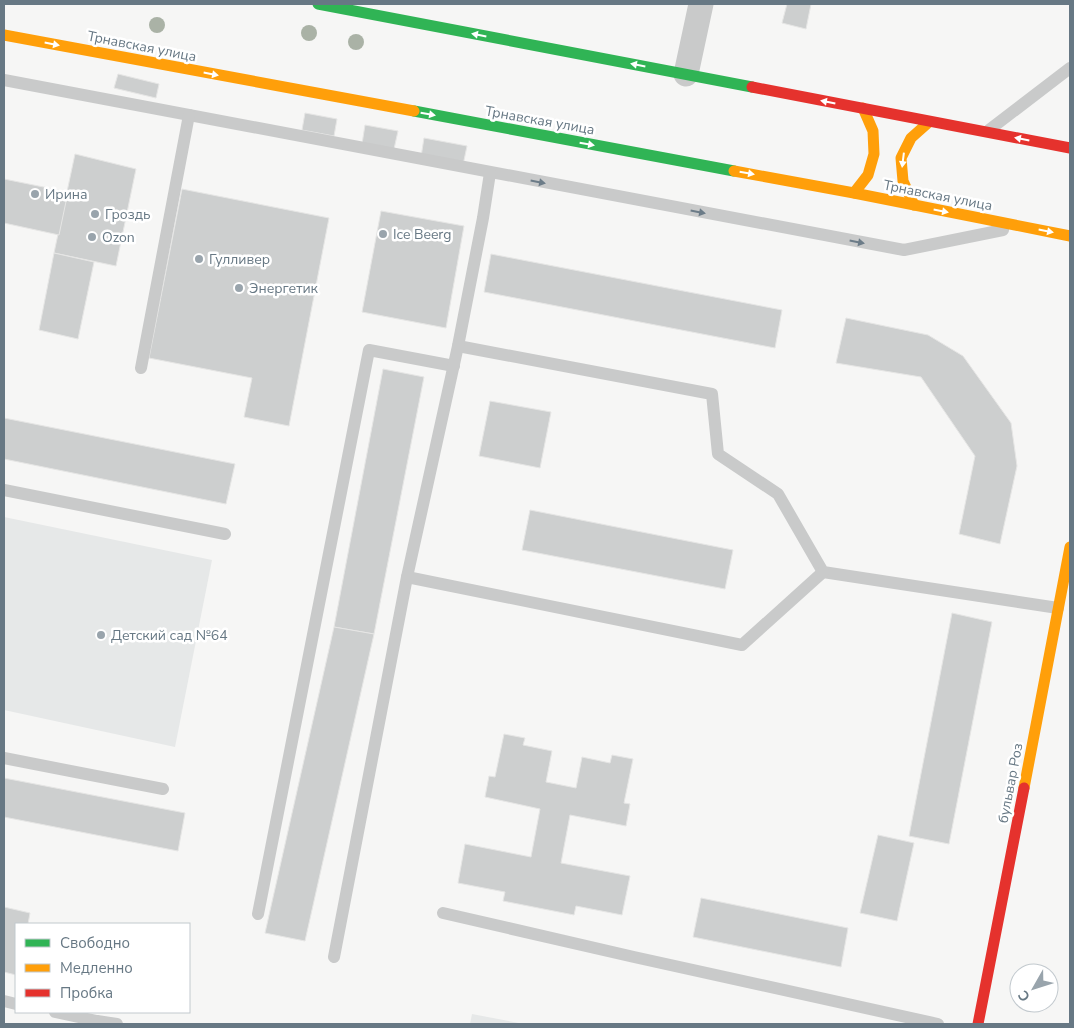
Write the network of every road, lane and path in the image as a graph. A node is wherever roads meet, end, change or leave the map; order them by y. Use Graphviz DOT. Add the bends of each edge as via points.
graph roads {
  1 [pos="318,4"];
  2 [pos="701,4"];
  3 [pos="4,35"];
  4 [pos="1070,68"];
  5 [pos="686,74"];
  6 [pos="4,80"];
  7 [pos="863,108"];
  8 [pos="189,115"];
  9 [pos="929,122"];
  10 [pos="986,132"];
  11 [pos="1070,148"];
  12 [pos="490,172"];
  13 [pos="854,193"];
  14 [pos="914,205"];
  15 [pos="1023,226"];
  16 [pos="1070,236"];
  17 [pos="458,346"];
  18 [pos="454,366"];
  19 [pos="141,368"];
  20 [pos="4,490"];
  21 [pos="226,534"];
  22 [pos="1070,547"];
  23 [pos="823,572"];
  24 [pos="407,577"];
  25 [pos="1058,608"];
  26 [pos="4,758"];
  27 [pos="163,789"];
  28 [pos="443,913"];
  29 [pos="258,914"];
  30 [pos="334,957"];
  31 [pos="59,1013"];
  32 [pos="96,1022"];
  33 [pos="117,1024"];
  34 [pos="938,1024"];
  35 [pos="978,1024"];
  5 -- 1 [label="main road, one-way"];
  2 -- 5 [label="street"];
  3 -- 13 [label="main road, Трнавская улица, one-way"];
  4 -- 10 [label="lane"];
  7 -- 5 [label="main road, one-way"];
  6 -- 8 [label="lane"];
  7 -- 9 [label="main road"];
  7 -- 13 [label="main road" via="873,131 874,154 868,175"];
  8 -- 12 [label="lane"];
  8 -- 19 [label="lane"];
  9 -- 10 [label="main road"];
  9 -- 14 [label="main road, one-way" via="911,138 901,158 904,181"];
  11 -- 10 [label="main road, one-way"];
  12 -- 15 [label="lane, one-way" via="904,250"];
  12 -- 17 [label="lane"];
  13 -- 14 [label="main road, Трнавская улица"];
  14 -- 15 [label="main road, Трнавская улица, one-way"];
  15 -- 16 [label="main road, Трнавская улица, one-way"];
  17 -- 18 [label="lane"];
  17 -- 23 [label="lane" via="712,394 718,454 778,494"];
  18 -- 24 [label="lane"];
  18 -- 29 [label="lane" via="369,350"];
  20 -- 21 [label="lane"];
  22 -- 25 [label="main road, бульвар Роз"];
  23 -- 24 [label="lane" via="742,645"];
  23 -- 25 [label="lane"];
  24 -- 30 [label="lane"];
  25 -- 35 [label="main road, бульвар Роз"];
  26 -- 27 [label="lane"];
  28 -- 34 [label="lane"];
  31 -- 32 [label="lane"];
  32 -- 33 [label="lane"];
}
